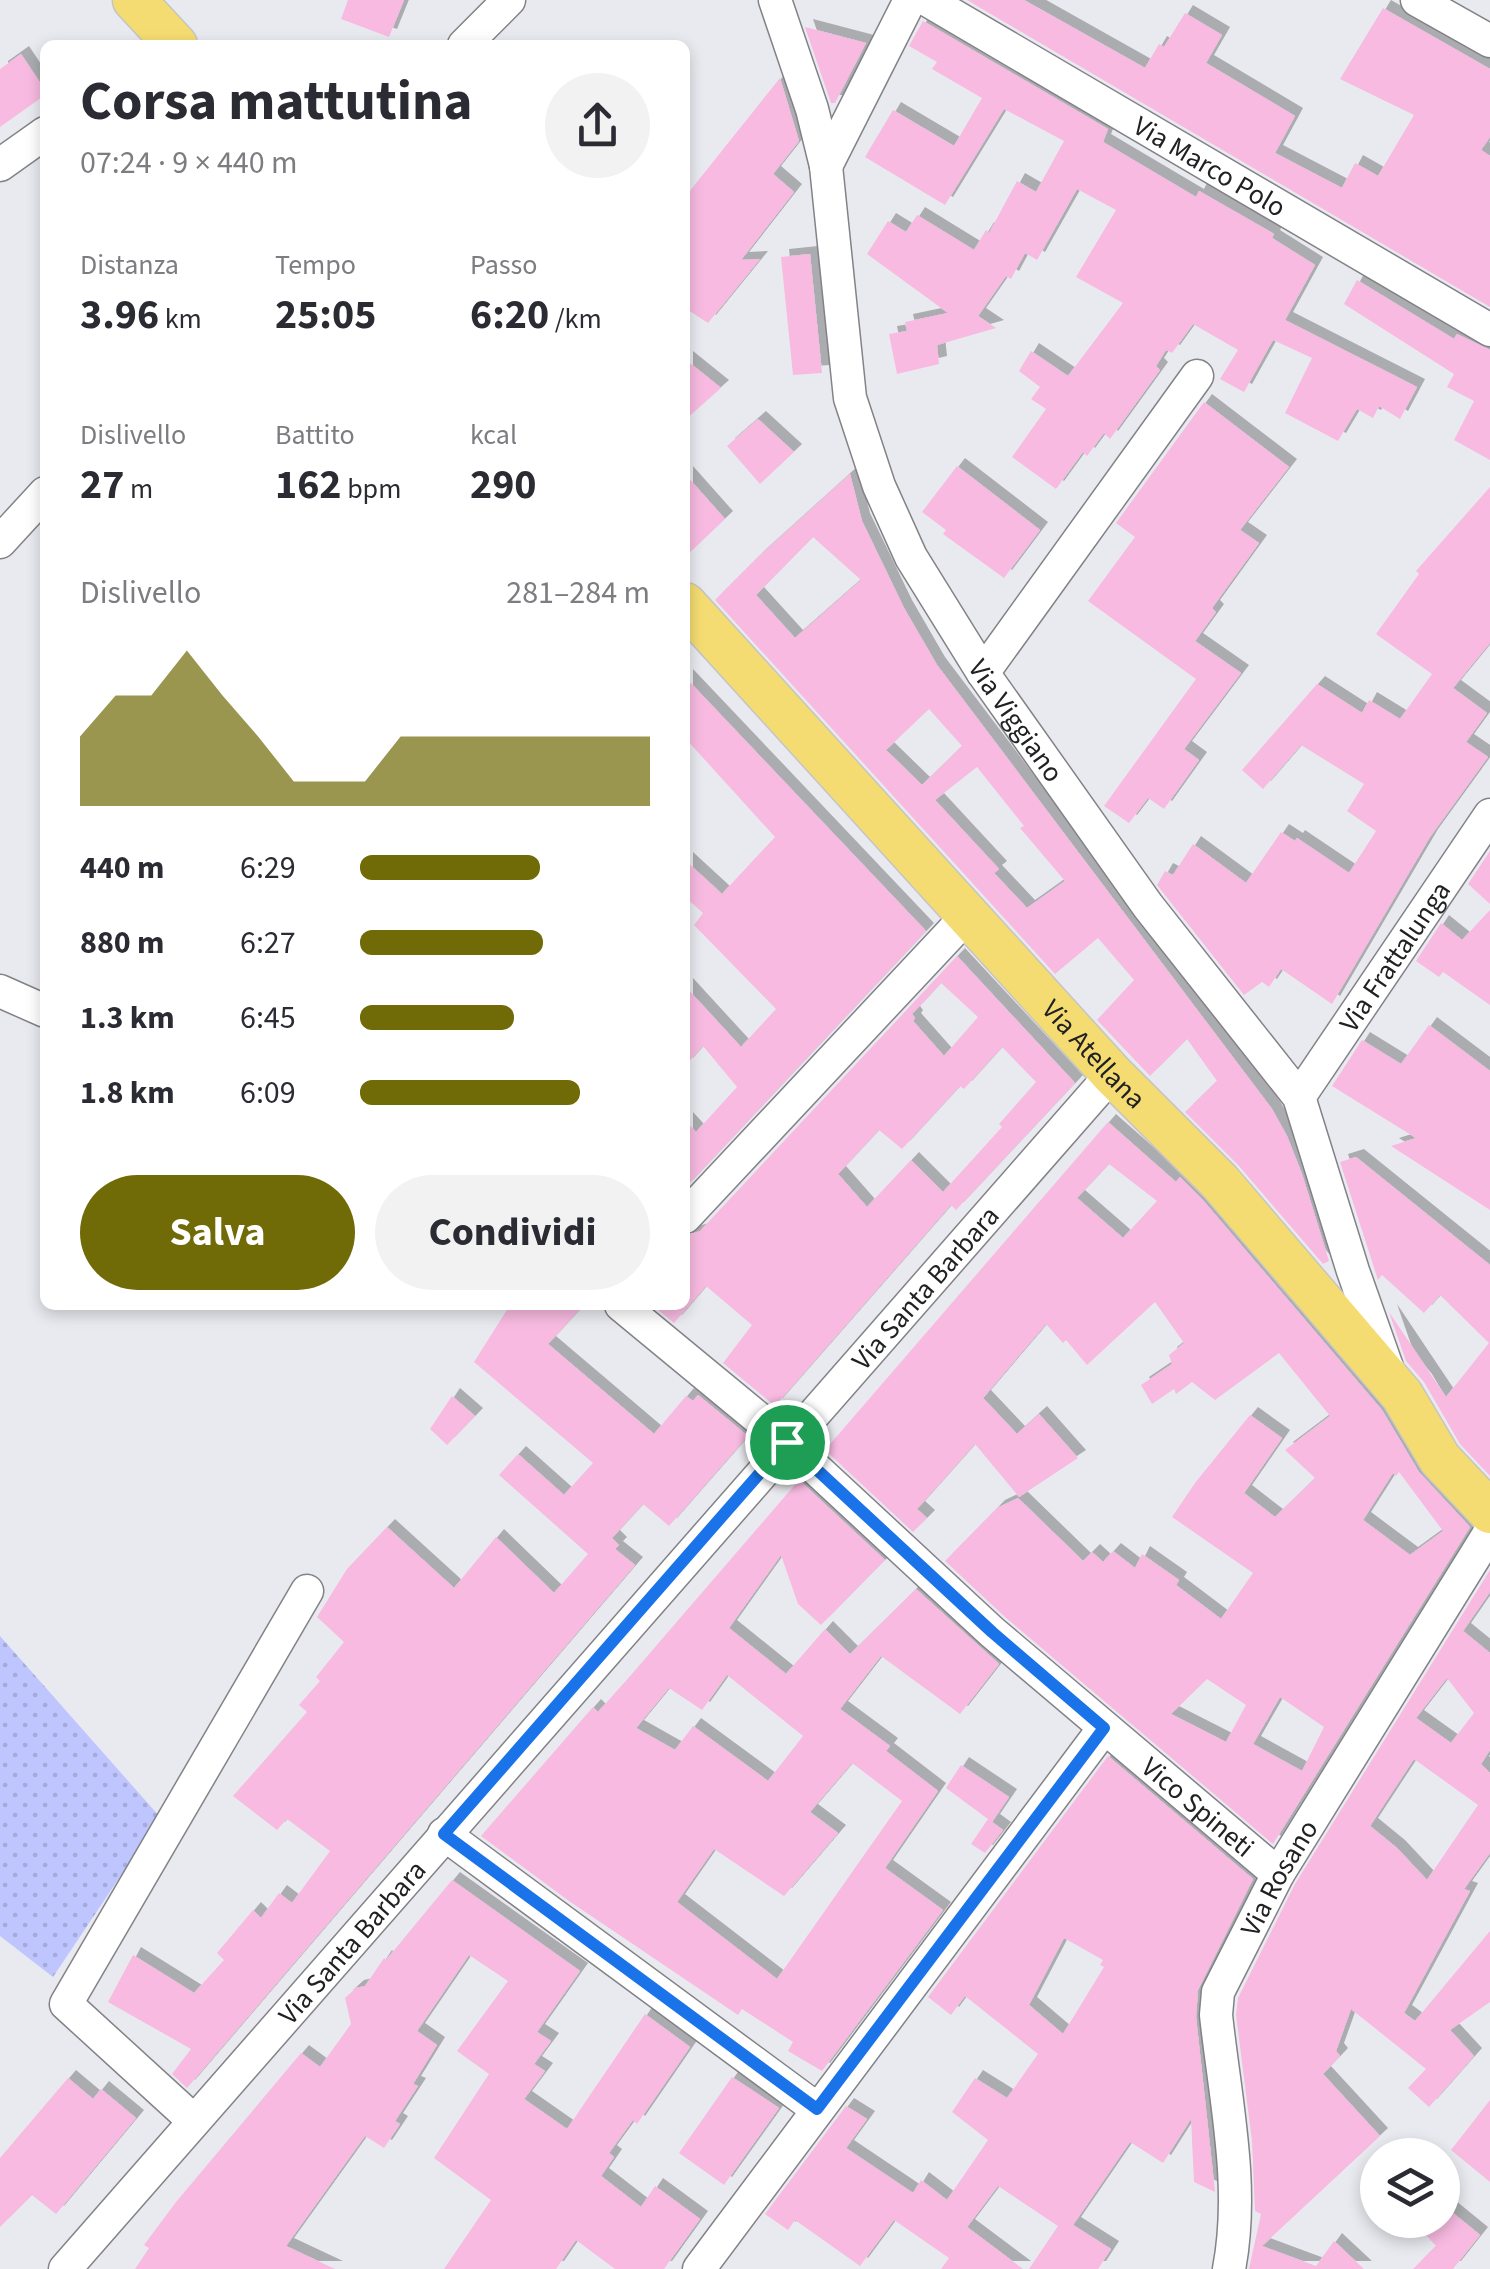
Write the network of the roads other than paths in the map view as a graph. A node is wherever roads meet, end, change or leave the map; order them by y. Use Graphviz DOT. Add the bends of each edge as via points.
graph roads {
  1 [pos="134,0"];
  2 [pos="508,0"];
  3 [pos="775,0"];
  4 [pos="910,0"];
  5 [pos="927,0"];
  6 [pos="1418,0"];
  7 [pos="171,40"];
  8 [pos="469,40"];
  9 [pos="1490,41"];
  10 [pos="40,137"];
  11 [pos="0,165"];
  12 [pos="826,166"];
  13 [pos="1490,330"];
  14 [pos="1196,376"];
  15 [pos="40,499"];
  16 [pos="0,542"];
  17 [pos="690,609"];
  18 [pos="983,673"];
  19 [pos="1490,815"];
  20 [pos="968,915"];
  21 [pos="0,991"];
  22 [pos="40,1009"];
  23 [pos="1112,1074"];
  24 [pos="1299,1097"];
  25 [pos="690,1211"];
  26 [pos="627,1310"];
  27 [pos="1393,1386"];
  28 [pos="787,1442"];
  29 [pos="1490,1512"];
  30 [pos="1490,1532"];
  31 [pos="307,1591"];
  32 [pos="1104,1728"];
  33 [pos="444,1834"];
  34 [pos="1278,1874"];
  35 [pos="817,2109"];
  36 [pos="194,2120"];
  37 [pos="65,2269"];
  38 [pos="699,2269"];
  39 [pos="1229,2269"];
  1 -- 7 [label="main road"];
  2 -- 8 [label="street"];
  3 -- 12 [label="street, Via Viggiano"];
  4 -- 12 [label="street"];
  5 -- 13 [label="street, Via Marco Polo"];
  6 -- 9 [label="street"];
  10 -- 11 [label="street"];
  12 -- 18 [label="street, Via Viggiano" via="850,398 878,486 911,557"];
  14 -- 18 [label="street"];
  15 -- 16 [label="street"];
  17 -- 20 [label="main road, Via Atellana"];
  18 -- 24 [label="street, Via Viggiano" via="1148,906"];
  19 -- 24 [label="street, Via Frattalunga"];
  20 -- 23 [label="main road, Via Atellana"];
  20 -- 25 [label="street"];
  21 -- 22 [label="street"];
  23 -- 27 [label="main road, Via Atellana" via="1220,1182"];
  23 -- 28 [label="street, Via Santa Barbara"];
  24 -- 27 [label="street, Via Viggiano"];
  26 -- 28 [label="street, Vico Spineti"];
  27 -- 29 [label="main road, Via Atellana" via="1440,1460"];
  28 -- 32 [label="street, Vico Spineti"];
  28 -- 33 [label="street, Via Santa Barbara"];
  30 -- 34 [label="street, Via Rosano"];
  31 -- 36 [label="street" via="66,2004"];
  32 -- 34 [label="street, Vico Spineti"];
  32 -- 35 [label="street"];
  33 -- 35 [label="street"];
  33 -- 36 [label="street, Via Santa Barbara"];
  34 -- 39 [label="street, Via Rosano" via="1218,1992 1236,2200"];
  35 -- 38 [label="street"];
  36 -- 37 [label="street, Via Santa Barbara"];
}
